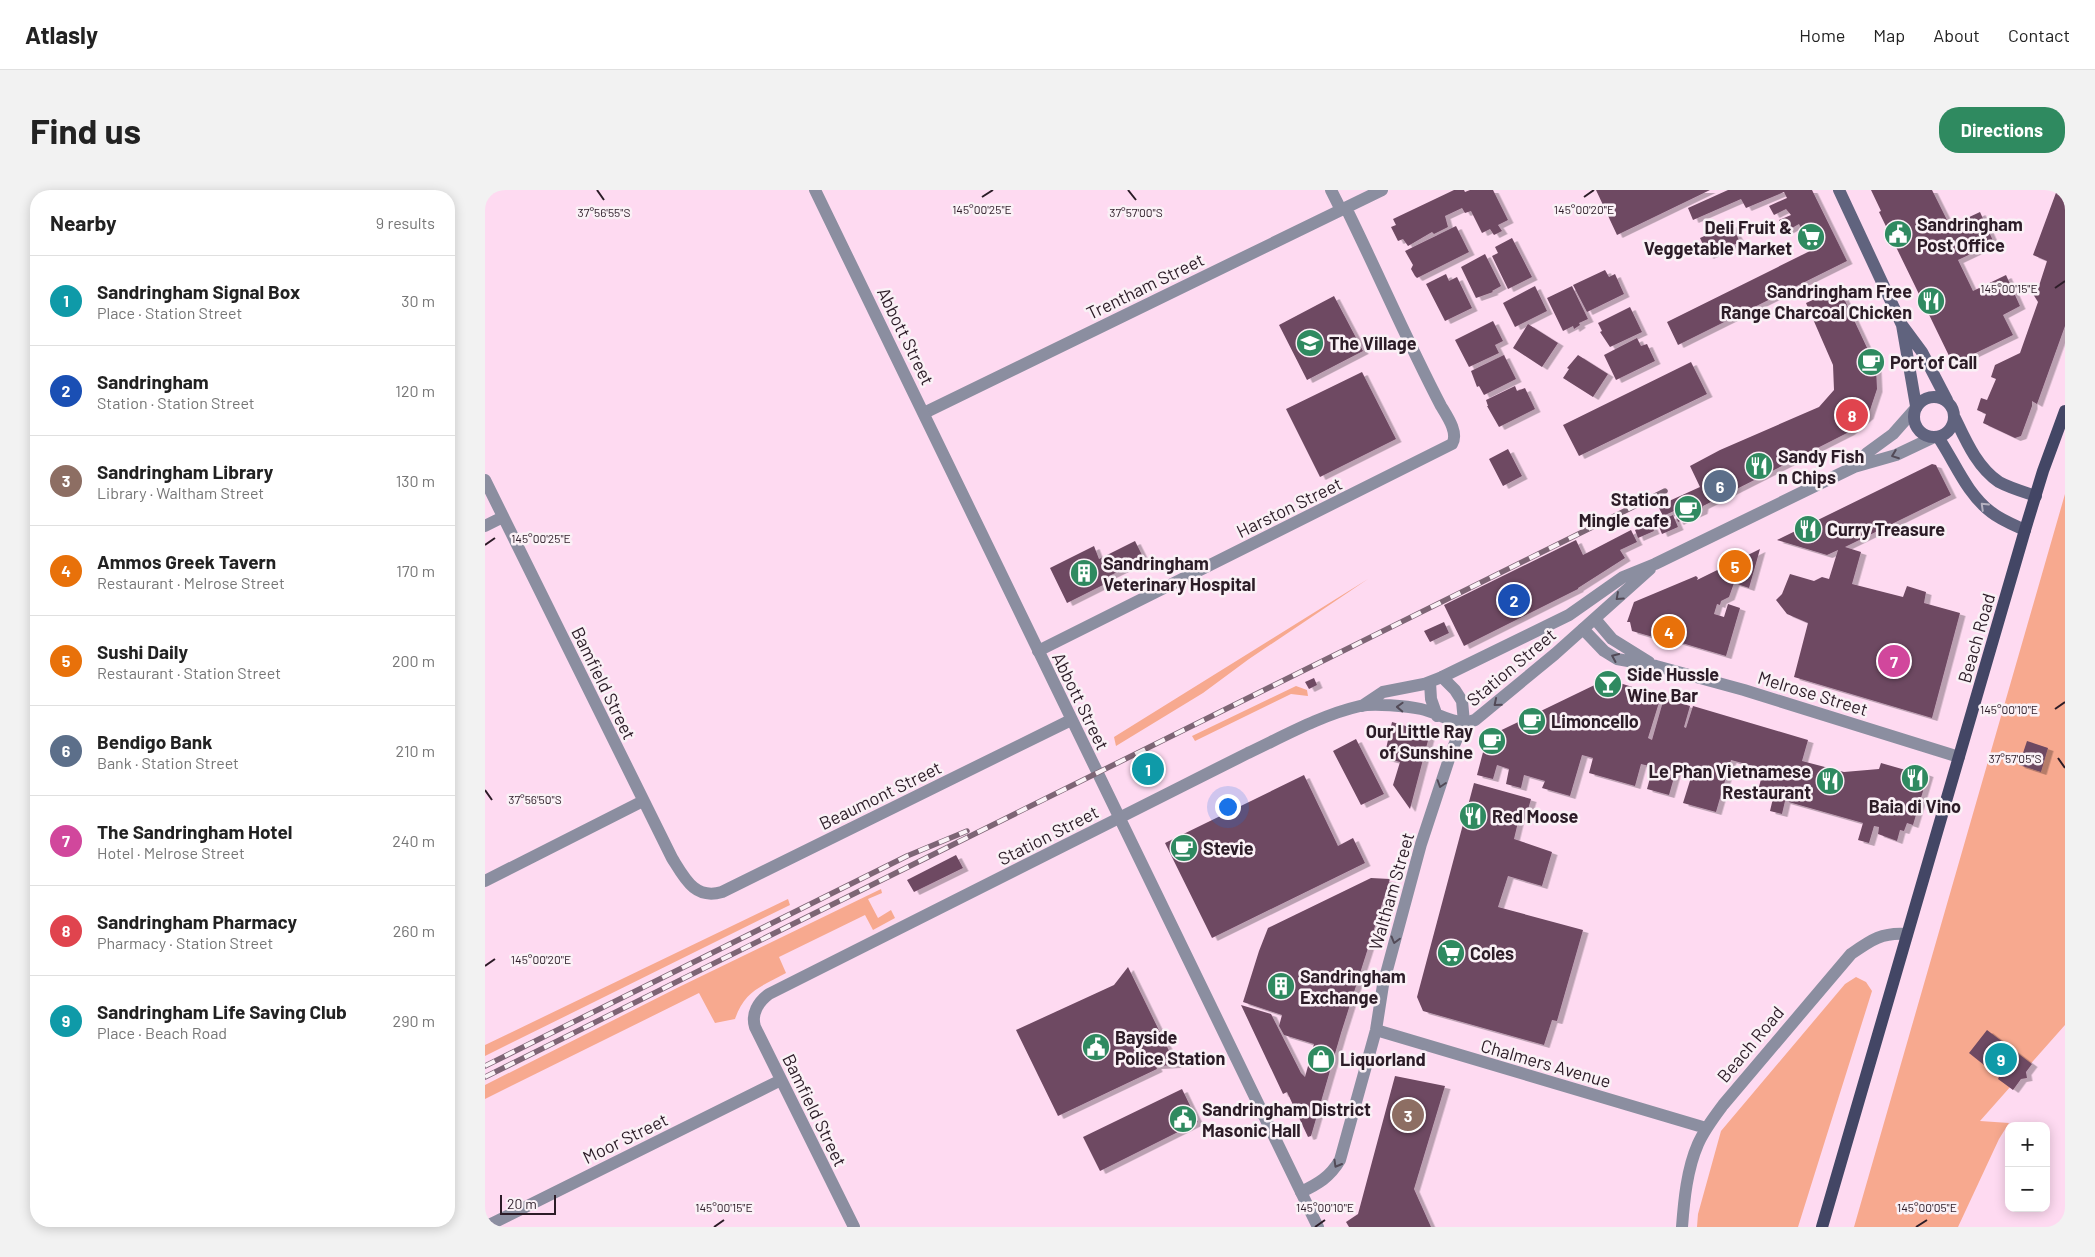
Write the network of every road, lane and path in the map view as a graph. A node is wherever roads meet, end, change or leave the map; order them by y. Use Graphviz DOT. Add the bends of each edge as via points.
graph roads {
  1 [pos="815,190"];
  2 [pos="1331,190"];
  3 [pos="1382,190"];
  4 [pos="1839,190"];
  5 [pos="1343,209"];
  6 [pos="1902,325"];
  7 [pos="1947,400"];
  8 [pos="1916,407"];
  9 [pos="2065,411"];
  10 [pos="924,413"];
  11 [pos="1955,418"];
  12 [pos="1936,437"];
  13 [pos="1854,466"];
  14 [pos="485,480"];
  15 [pos="2036,496"];
  16 [pos="503,517"];
  17 [pos="485,526"];
  18 [pos="2025,530"];
  19 [pos="1655,564"];
  20 [pos="1576,611"];
  21 [pos="1595,619"];
  22 [pos="1583,629"];
  23 [pos="1037,651"];
  24 [pos="1656,666"];
  25 [pos="1436,680"];
  26 [pos="1362,706"];
  27 [pos="1437,716"];
  28 [pos="1071,720"];
  29 [pos="1464,722"];
  30 [pos="1959,757"];
  31 [pos="643,801"];
  32 [pos="1119,818"];
  33 [pos="485,881"];
  34 [pos="702,894"];
  35 [pos="1907,934"];
  36 [pos="757,1007"];
  37 [pos="1376,1030"];
  38 [pos="781,1080"];
  39 [pos="1706,1128"];
  40 [pos="1301,1192"];
  41 [pos="485,1227"];
  42 [pos="854,1227"];
  43 [pos="1318,1227"];
  44 [pos="1682,1227"];
  45 [pos="1822,1227"];
  1 -- 10 [label="street, Abbott Street"];
  2 -- 5 [label="street"];
  3 -- 5 [label="street, Trentham Street"];
  4 -- 6 [label="main road"];
  5 -- 10 [label="street, Trentham Street"];
  5 -- 23 [label="street, Harston Street" via="1451,424 1454,441 1447,448"];
  6 -- 7 [label="main road" via="1922,352"];
  6 -- 8 [label="main road"];
  7 -- 8 [label="main road" via="1932,396 1921,400"];
  7 -- 11 [label="main road"];
  8 -- 12 [label="main road" via="1914,420 1917,428"];
  8 -- 13 [label="street, Station Street" via="1893,434"];
  9 -- 15 [label="main road, Beach Road"];
  10 -- 23 [label="street, Abbott Street"];
  11 -- 12 [label="main road" via="1951,428"];
  11 -- 15 [label="main road" via="1973,453 1990,474 2007,486"];
  12 -- 13 [label="street, Station Street, one-way" via="1896,455"];
  18 -- 12 [label="main road, one-way" via="1997,517 1980,503"];
  13 -- 19 [label="street, Station Street"];
  14 -- 16 [label="street, Bamfield Street"];
  15 -- 18 [label="main road, Beach Road"];
  16 -- 17 [label="street"];
  16 -- 31 [label="street, Bamfield Street"];
  18 -- 30 [label="main road, Beach Road"];
  19 -- 20 [label="street, Station Street" via="1628,575"];
  19 -- 21 [label="street, Station Street, one-way"];
  20 -- 21 [label="street"];
  20 -- 22 [label="street"];
  20 -- 25 [label="street, Station Street"];
  21 -- 22 [label="street, Station Street"];
  21 -- 24 [label="street, Melrose Street" via="1615,642"];
  24 -- 22 [label="street, Melrose Street, one-way" via="1615,658 1598,646"];
  22 -- 29 [label="street, Station Street, one-way" via="1482,716"];
  23 -- 28 [label="street, Abbott Street"];
  24 -- 30 [label="street, Melrose Street"];
  25 -- 26 [label="street, Station Street" via="1383,692"];
  25 -- 27 [label="street" via="1431,699"];
  25 -- 29 [label="street" via="1455,690 1462,701"];
  27 -- 26 [label="street, Station Street, one-way" via="1409,707"];
  26 -- 32 [label="street, Station Street" via="1289,733"];
  27 -- 29 [label="street, Station Street"];
  28 -- 32 [label="street, Abbott Street"];
  28 -- 34 [label="street, Beaumont Street" via="722,892"];
  29 -- 37 [label="street, Waltham Street, one-way" via="1421,844 1383,985"];
  30 -- 35 [label="main road, Beach Road"];
  31 -- 33 [label="street"];
  31 -- 34 [label="street, Bamfield Street" via="683,875"];
  32 -- 36 [label="street, Station Street" via="769,994"];
  32 -- 40 [label="street, Abbott Street"];
  35 -- 39 [label="street, Beach Road" via="1892,933 1873,938 1851,954 1740,1082"];
  35 -- 45 [label="main road, Beach Road"];
  36 -- 38 [label="street, Bamfield Street" via="754,1022"];
  37 -- 39 [label="street, Chalmers Avenue"];
  37 -- 40 [label="street, Waltham Street, one-way" via="1340,1160 1324,1180"];
  38 -- 41 [label="street, Moor Street"];
  38 -- 42 [label="street, Bamfield Street"];
  39 -- 44 [label="street, Beach Road" via="1691,1167"];
  40 -- 43 [label="street, Abbott Street"];
}
